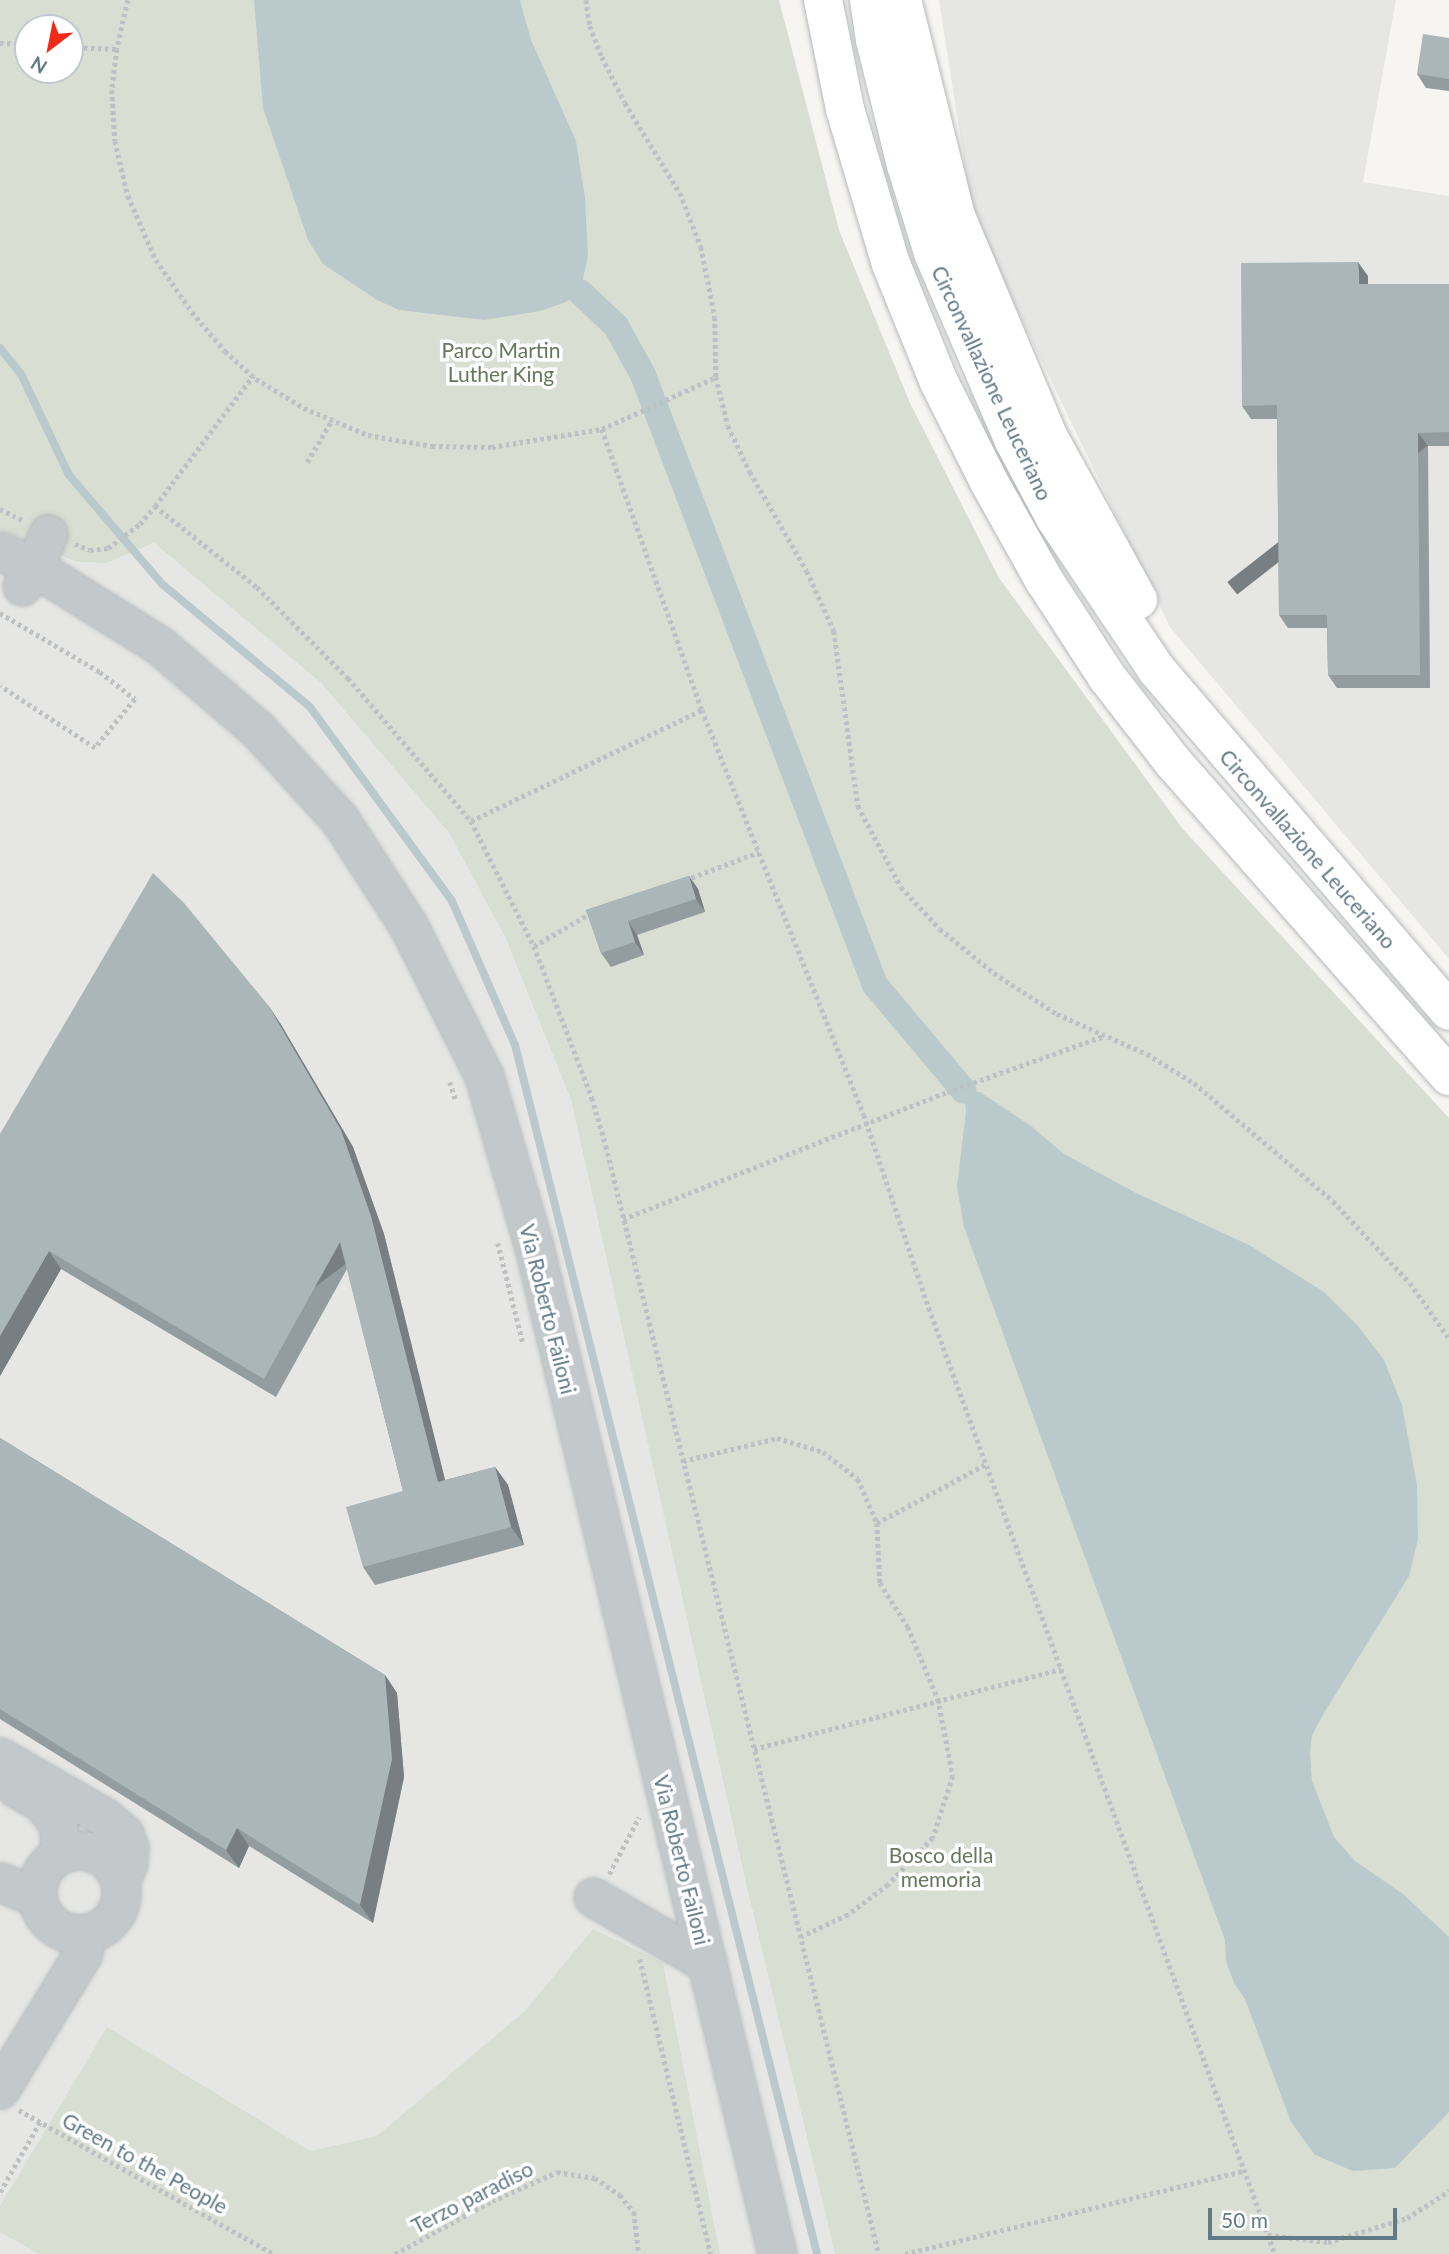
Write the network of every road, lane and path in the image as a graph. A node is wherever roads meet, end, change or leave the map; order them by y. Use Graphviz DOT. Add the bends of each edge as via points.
graph roads {
  1 [pos="128,0"];
  2 [pos="586,0"];
  3 [pos="800,0"];
  4 [pos="823,0"];
  5 [pos="869,0"];
  6 [pos="902,0"];
  7 [pos="84,48"];
  8 [pos="117,49"];
  9 [pos="891,264"];
  10 [pos="253,376"];
  11 [pos="716,377"];
  12 [pos="332,420"];
  13 [pos="602,429"];
  14 [pos="307,462"];
  15 [pos="155,506"];
  16 [pos="48,534"];
  17 [pos="108,548"];
  18 [pos="0,551"];
  19 [pos="18,590"];
  20 [pos="0,686"];
  21 [pos="702,710"];
  22 [pos="1216,742"];
  23 [pos="471,821"];
  24 [pos="759,852"];
  25 [pos="672,885"];
  26 [pos="601,910"];
  27 [pos="534,946"];
  28 [pos="1449,1012"];
  29 [pos="1105,1035"];
  30 [pos="447,1070"];
  31 [pos="1449,1076"];
  32 [pos="459,1108"];
  33 [pos="867,1124"];
  34 [pos="623,1219"];
  35 [pos="497,1238"];
  36 [pos="1449,1338"];
  37 [pos="523,1345"];
  38 [pos="683,1461"];
  39 [pos="986,1464"];
  40 [pos="877,1523"];
  41 [pos="1061,1669"];
  42 [pos="938,1699"];
  43 [pos="754,1749"];
  44 [pos="0,1757"];
  45 [pos="0,1778"];
  46 [pos="636,1804"];
  47 [pos="61,1854"];
  48 [pos="0,1882"];
  49 [pos="120,1882"];
  50 [pos="603,1889"];
  51 [pos="37,1897"];
  52 [pos="642,1925"];
  53 [pos="84,1934"];
  54 [pos="801,1937"];
  55 [pos="707,1963"];
  56 [pos="5,2097"];
  57 [pos="40,2122"];
  58 [pos="1244,2171"];
  59 [pos="0,2192"];
  60 [pos="1449,2192"];
  61 [pos="1268,2235"];
  62 [pos="274,2254"];
  63 [pos="395,2254"];
  64 [pos="639,2254"];
  65 [pos="711,2254"];
  66 [pos="778,2254"];
  67 [pos="879,2254"];
  68 [pos="905,2254"];
  69 [pos="1275,2254"];
  1 -- 8 [label="path"];
  2 -- 11 [label="path" via="602,57 680,193 701,247 715,317"];
  3 -- 9 [label="highway" via="849,200"];
  4 -- 9 [label="highway, Circonvallazione Leuceriano" via="845,109"];
  5 -- 22 [label="highway, Circonvallazione Leuceriano" via="906,165 933,253 1013,439 1055,518 1104,594 1156,669"];
  6 -- 22 [label="highway" via="956,216 1048,436 1127,584 1193,680"];
  7 -- 8 [label="path"];
  8 -- 10 [label="path" via="112,90 115,141 128,196 156,260 192,312"];
  9 -- 31 [label="highway, Circonvallazione Leuceriano" via="939,382 989,480 1044,580 1107,677 1173,762"];
  10 -- 12 [label="path"];
  10 -- 15 [label="path"];
  11 -- 13 [label="path"];
  11 -- 29 [label="path" via="728,426 807,571 834,631 858,806 901,887 940,929 994,973 1057,1014"];
  12 -- 13 [label="path" via="368,435 432,446 492,447"];
  12 -- 14 [label="path"];
  13 -- 21 [label="path"];
  15 -- 17 [label="path"];
  15 -- 23 [label="path" via="257,587 348,678"];
  16 -- 19 [label="street"];
  18 -- 19 [label="street, Via Roberto Failoni"];
  19 -- 20 [label="path" via="100,672 135,699 95,748"];
  19 -- 55 [label="street, Via Roberto Failoni" via="159,645 257,729 340,820 408,925 484,1076 534,1247"];
  21 -- 23 [label="path"];
  21 -- 24 [label="path"];
  22 -- 28 [label="highway, Circonvallazione Leuceriano"];
  23 -- 27 [label="path"];
  24 -- 25 [label="path"];
  24 -- 33 [label="path"];
  26 -- 27 [label="path"];
  27 -- 34 [label="path" via="592,1098"];
  29 -- 33 [label="path"];
  29 -- 36 [label="path" via="1194,1083 1333,1201 1410,1283"];
  30 -- 32 [label="path"];
  33 -- 34 [label="path"];
  33 -- 39 [label="path"];
  34 -- 38 [label="path"];
  35 -- 37 [label="path"];
  38 -- 40 [label="path" via="776,1438 823,1452 859,1479"];
  38 -- 43 [label="path"];
  39 -- 40 [label="path"];
  39 -- 41 [label="path"];
  40 -- 42 [label="path" via="880,1583 908,1627"];
  41 -- 42 [label="path"];
  41 -- 58 [label="path"];
  42 -- 43 [label="path"];
  42 -- 54 [label="path" via="953,1776 933,1838 848,1915"];
  43 -- 54 [label="path"];
  44 -- 49 [label="street" via="104,1817 124,1834 128,1863"];
  45 -- 47 [label="street" via="50,1812 58,1822"];
  46 -- 50 [label="path" via="639,1817"];
  47 -- 49 [label="street" via="73,1850 97,1854 108,1861"];
  47 -- 51 [label="street" via="42,1872"];
  48 -- 51 [label="street"];
  49 -- 53 [label="street" via="117,1911 109,1922"];
  50 -- 52 [label="street"];
  51 -- 53 [label="street" via="40,1910 59,1930"];
  52 -- 55 [label="street"];
  52 -- 65 [label="path" via="635,1940"];
  53 -- 56 [label="street" via="83,1953"];
  54 -- 67 [label="path"];
  55 -- 66 [label="street, Via Roberto Failoni"];
  56 -- 57 [label="path, Green to the People"];
  57 -- 59 [label="path"];
  57 -- 62 [label="path, Green to the People"];
  58 -- 61 [label="path"];
  58 -- 68 [label="path"];
  60 -- 61 [label="path" via="1406,2218 1328,2242"];
  61 -- 69 [label="path"];
  63 -- 64 [label="path, Terzo paradiso" via="557,2172 595,2178 620,2195 634,2212"];
}
